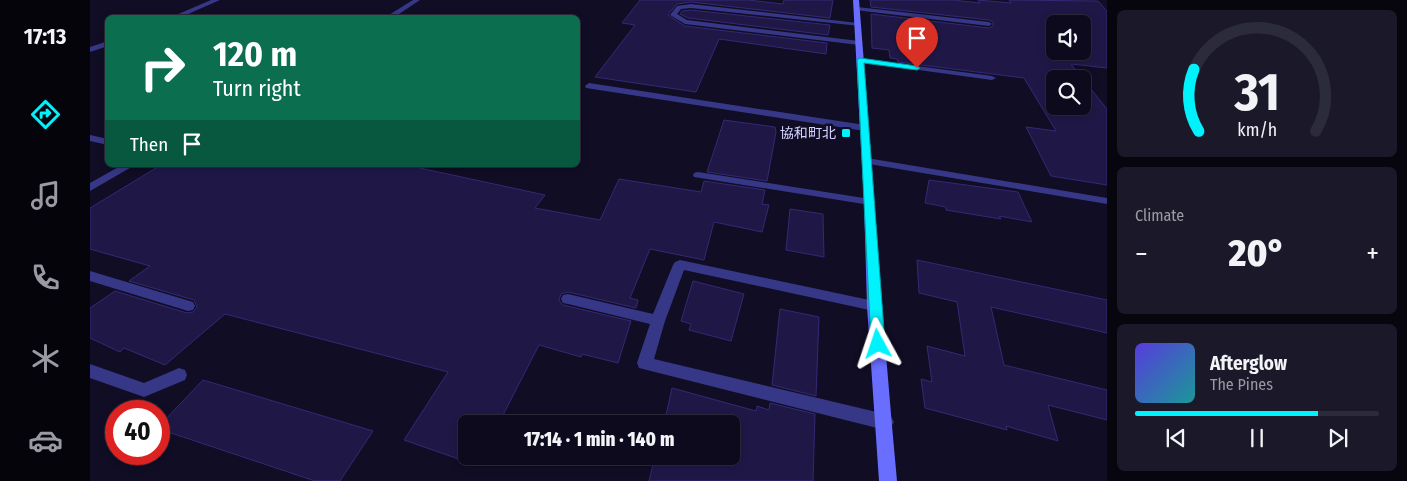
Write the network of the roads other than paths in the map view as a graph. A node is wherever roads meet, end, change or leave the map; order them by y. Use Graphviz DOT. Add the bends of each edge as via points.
graph roads {
  1 [pos="217,0"];
  2 [pos="417,0"];
  3 [pos="857,4"];
  4 [pos="180,15"];
  5 [pos="392,15"];
  6 [pos="989,24"];
  7 [pos="858,25"];
  8 [pos="859,42"];
  9 [pos="105,44"];
  10 [pos="90,50"];
  11 [pos="860,60"];
  12 [pos="992,78"];
  13 [pos="589,86"];
  14 [pos="865,128"];
  15 [pos="90,138"];
  16 [pos="105,141"];
  17 [pos="867,161"];
  18 [pos="127,167"];
  19 [pos="698,176"];
  20 [pos="90,188"];
  21 [pos="1107,201"];
  22 [pos="870,202"];
  23 [pos="90,276"];
  24 [pos="568,298"];
  25 [pos="188,306"];
  26 [pos="874,306"];
  27 [pos="658,321"];
  28 [pos="90,371"];
  29 [pos="179,375"];
  30 [pos="885,422"];
  31 [pos="888,481"];
  1 -- 4 [label="street"];
  2 -- 5 [label="street"];
  3 -- 6 [label="street"];
  3 -- 7 [label="street"];
  7 -- 8 [label="street"];
  7 -- 8 [label="street" via="691,6 679,7 673,15 685,22"];
  8 -- 11 [label="street"];
  9 -- 10 [label="street"];
  11 -- 12 [label="street"];
  11 -- 14 [label="street"];
  13 -- 14 [label="street"];
  14 -- 17 [label="street"];
  15 -- 16 [label="street"];
  17 -- 21 [label="street"];
  17 -- 22 [label="street"];
  18 -- 20 [label="street"];
  19 -- 22 [label="street"];
  22 -- 26 [label="street"];
  23 -- 25 [label="street"];
  24 -- 27 [label="street"];
  26 -- 27 [label="street" via="680,265"];
  26 -- 30 [label="street"];
  27 -- 30 [label="street" via="645,363"];
  28 -- 29 [label="street" via="144,390"];
  30 -- 31 [label="street"];
}
